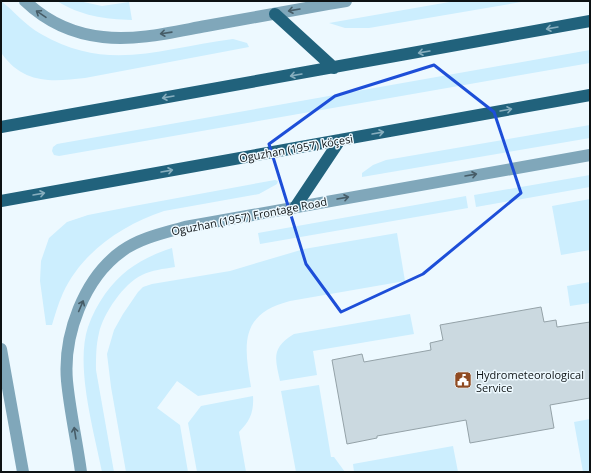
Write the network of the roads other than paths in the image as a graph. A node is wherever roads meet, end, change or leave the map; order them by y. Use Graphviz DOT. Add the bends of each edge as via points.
graph roads {
  1 [pos="26,1"];
  2 [pos="346,1"];
  3 [pos="275,14"];
  4 [pos="590,21"];
  5 [pos="334,68"];
  6 [pos="590,94"];
  7 [pos="1,127"];
  8 [pos="340,140"];
  9 [pos="590,154"];
  10 [pos="1,201"];
  11 [pos="296,206"];
  12 [pos="1,349"];
  13 [pos="23,472"];
  14 [pos="81,472"];
  3 -- 1 [label="street, one-way" via="136,37 104,37 76,32 56,24 34,10"];
  2 -- 3 [label="street, one-way"];
  3 -- 5 [label="main road"];
  4 -- 5 [label="main road, one-way"];
  5 -- 7 [label="main road, one-way"];
  8 -- 6 [label="main road, Oguzhan (1957) köçesi, one-way"];
  10 -- 8 [label="main road, Oguzhan (1957) köçesi, one-way"];
  8 -- 11 [label="main road"];
  11 -- 9 [label="street, Oguzhan (1957) Frontage Road, one-way"];
  14 -- 11 [label="street, Oguzhan (1957) Frontage Road, one-way" via="67,380 69,344 75,319 88,290 103,269 122,251 146,239 185,227"];
  12 -- 13 [label="street"];
}
